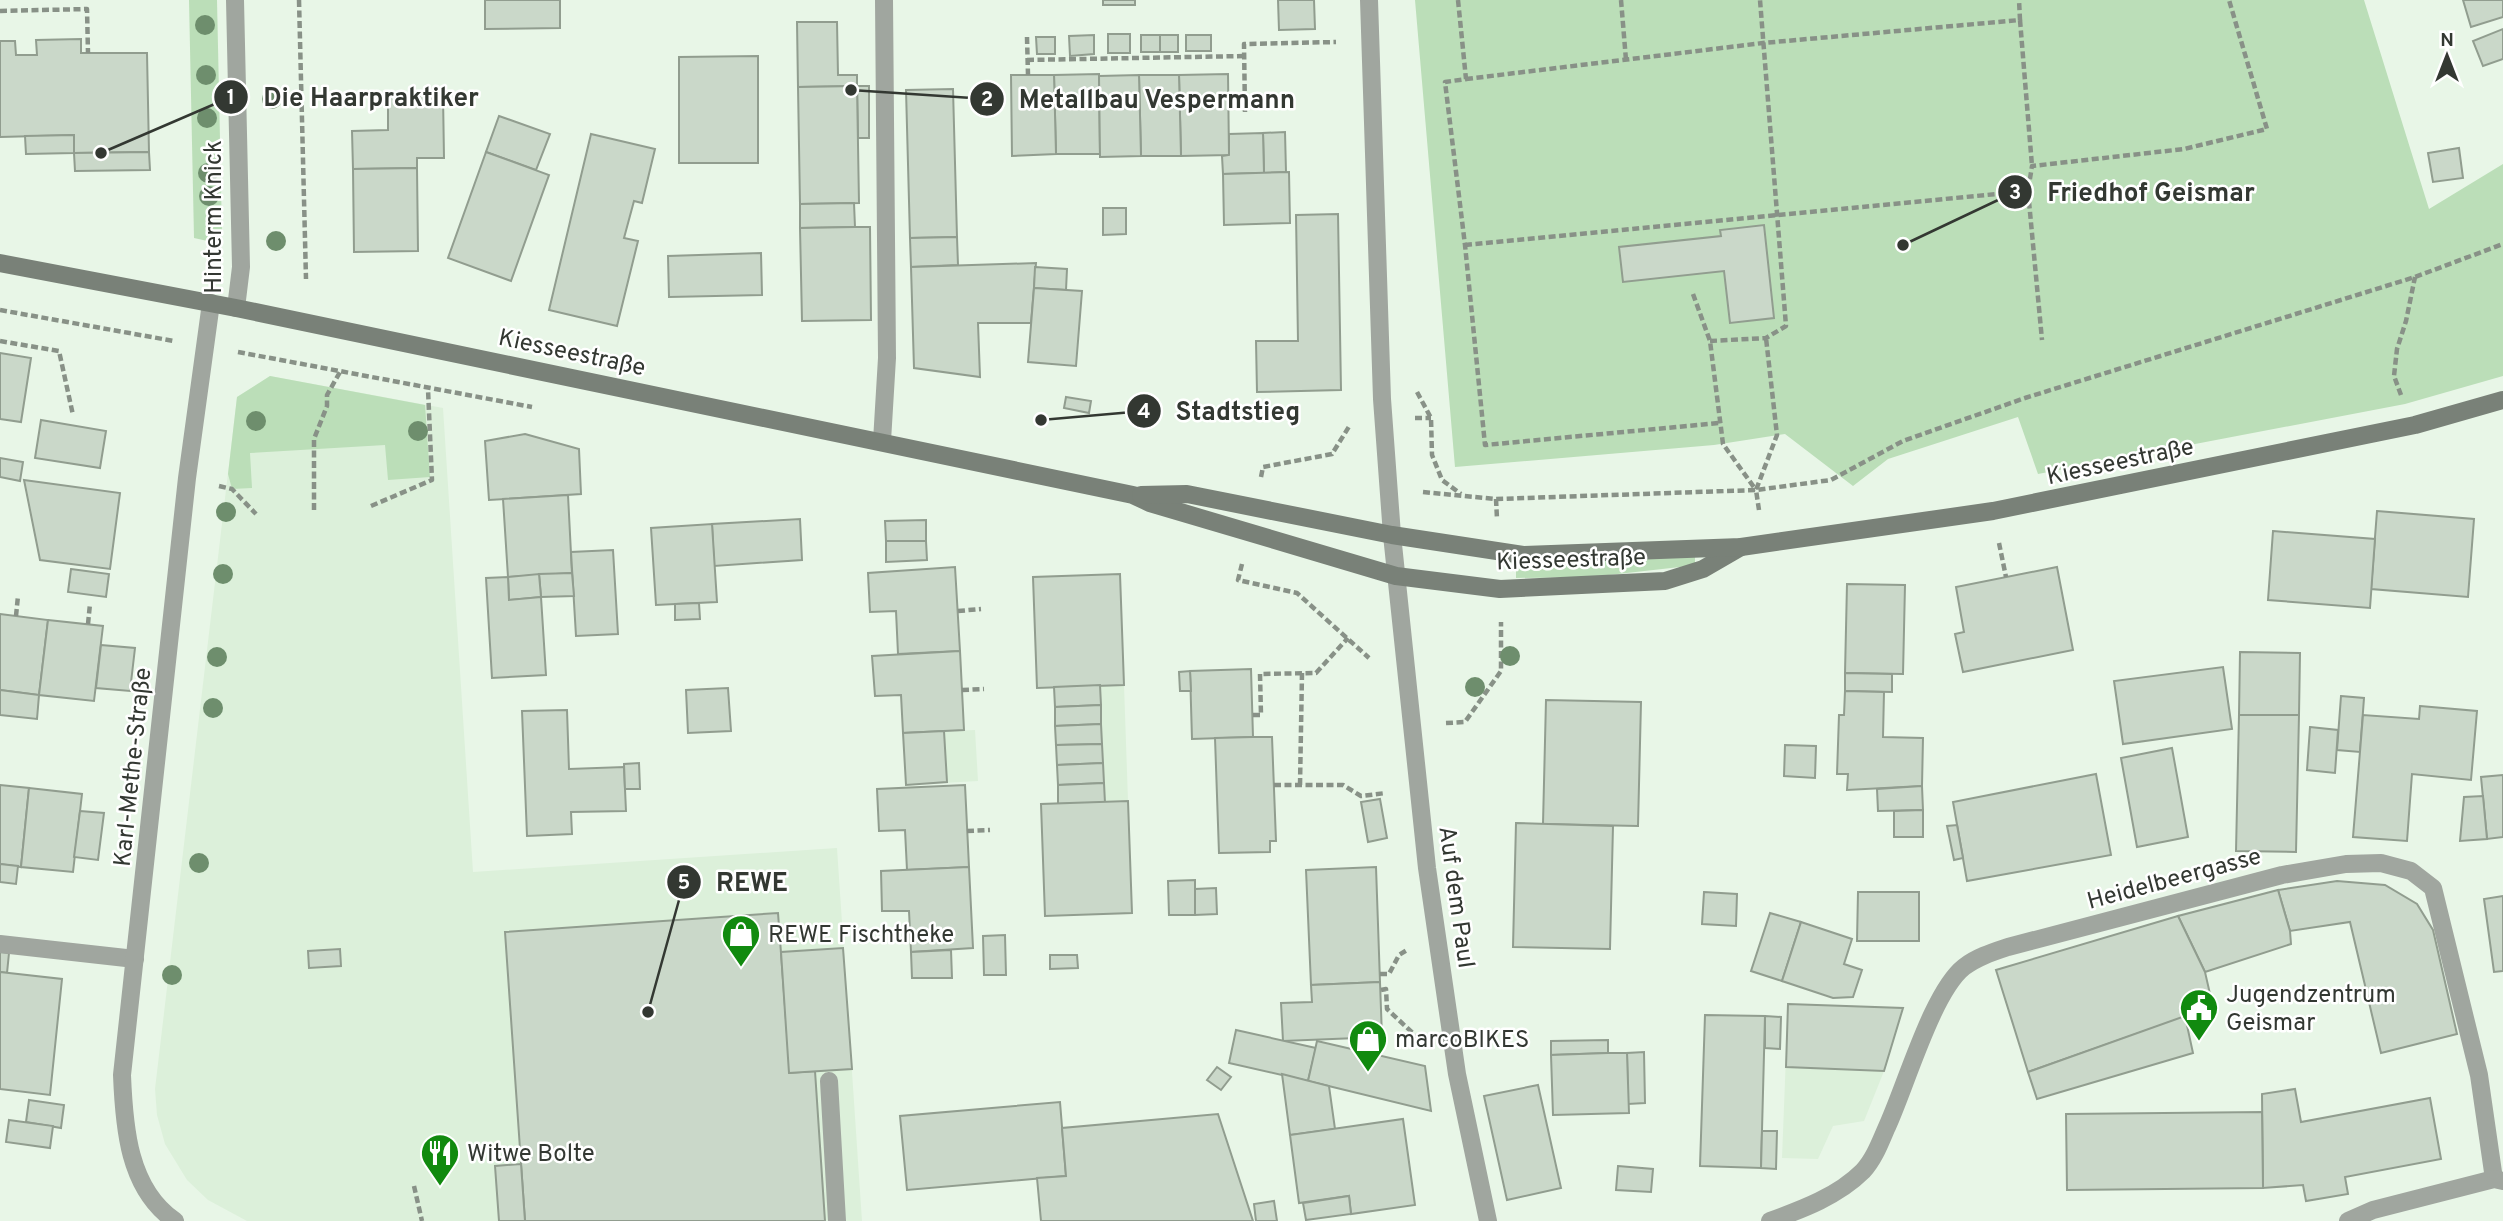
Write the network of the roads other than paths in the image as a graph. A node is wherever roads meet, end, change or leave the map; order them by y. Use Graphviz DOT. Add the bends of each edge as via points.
graph roads {
  1 [pos="235,0"];
  2 [pos="884,0"];
  3 [pos="1369,0"];
  4 [pos="0,263"];
  5 [pos="211,303"];
  6 [pos="236,308"];
  7 [pos="2503,400"];
  8 [pos="882,441"];
  9 [pos="1133,495"];
  10 [pos="1392,535"];
  11 [pos="1741,547"];
  12 [pos="1396,576"];
  13 [pos="0,944"];
  14 [pos="135,959"];
  15 [pos="829,1081"];
  16 [pos="2498,1180"];
  17 [pos="175,1221"];
  18 [pos="837,1221"];
  19 [pos="1488,1221"];
  20 [pos="1770,1221"];
  21 [pos="2348,1221"];
  1 -- 6 [label="street, Hinterm Knick" via="241,267"];
  2 -- 8 [label="street" via="887,358"];
  3 -- 10 [label="street" via="1382,399"];
  4 -- 5 [label="street, Kiesseestraße"];
  5 -- 6 [label="street, Kiesseestraße"];
  5 -- 14 [label="street, Karl-Methe-Straße" via="187,478"];
  6 -- 8 [label="street, Kiesseestraße"];
  7 -- 11 [label="street, Kiesseestraße" via="2415,425 1993,512"];
  8 -- 9 [label="street, Kiesseestraße"];
  9 -- 10 [label="street, Kiesseestraße" via="1187,494"];
  9 -- 12 [label="street, Kiesseestraße"];
  10 -- 11 [label="street, Kiesseestraße" via="1523,555"];
  10 -- 12 [label="street"];
  11 -- 12 [label="street, Kiesseestraße" via="1703,569 1665,581 1500,589"];
  12 -- 19 [label="street, Auf dem Paul" via="1418,789 1457,1074"];
  13 -- 14 [label="street"];
  14 -- 17 [label="street, Karl-Methe-Straße" via="122,1075 123,1121 132,1158 149,1196"];
  15 -- 18 [label="street"];
  16 -- 20 [label="street, Heidelbeergasse" via="2479,1075 2433,888 2411,871 2381,863 2346,864 2282,875 2008,947 1963,967 1936,1007 1894,1113 1864,1170 1821,1200"];
  16 -- 21 [label="street" via="2373,1210"];
}
